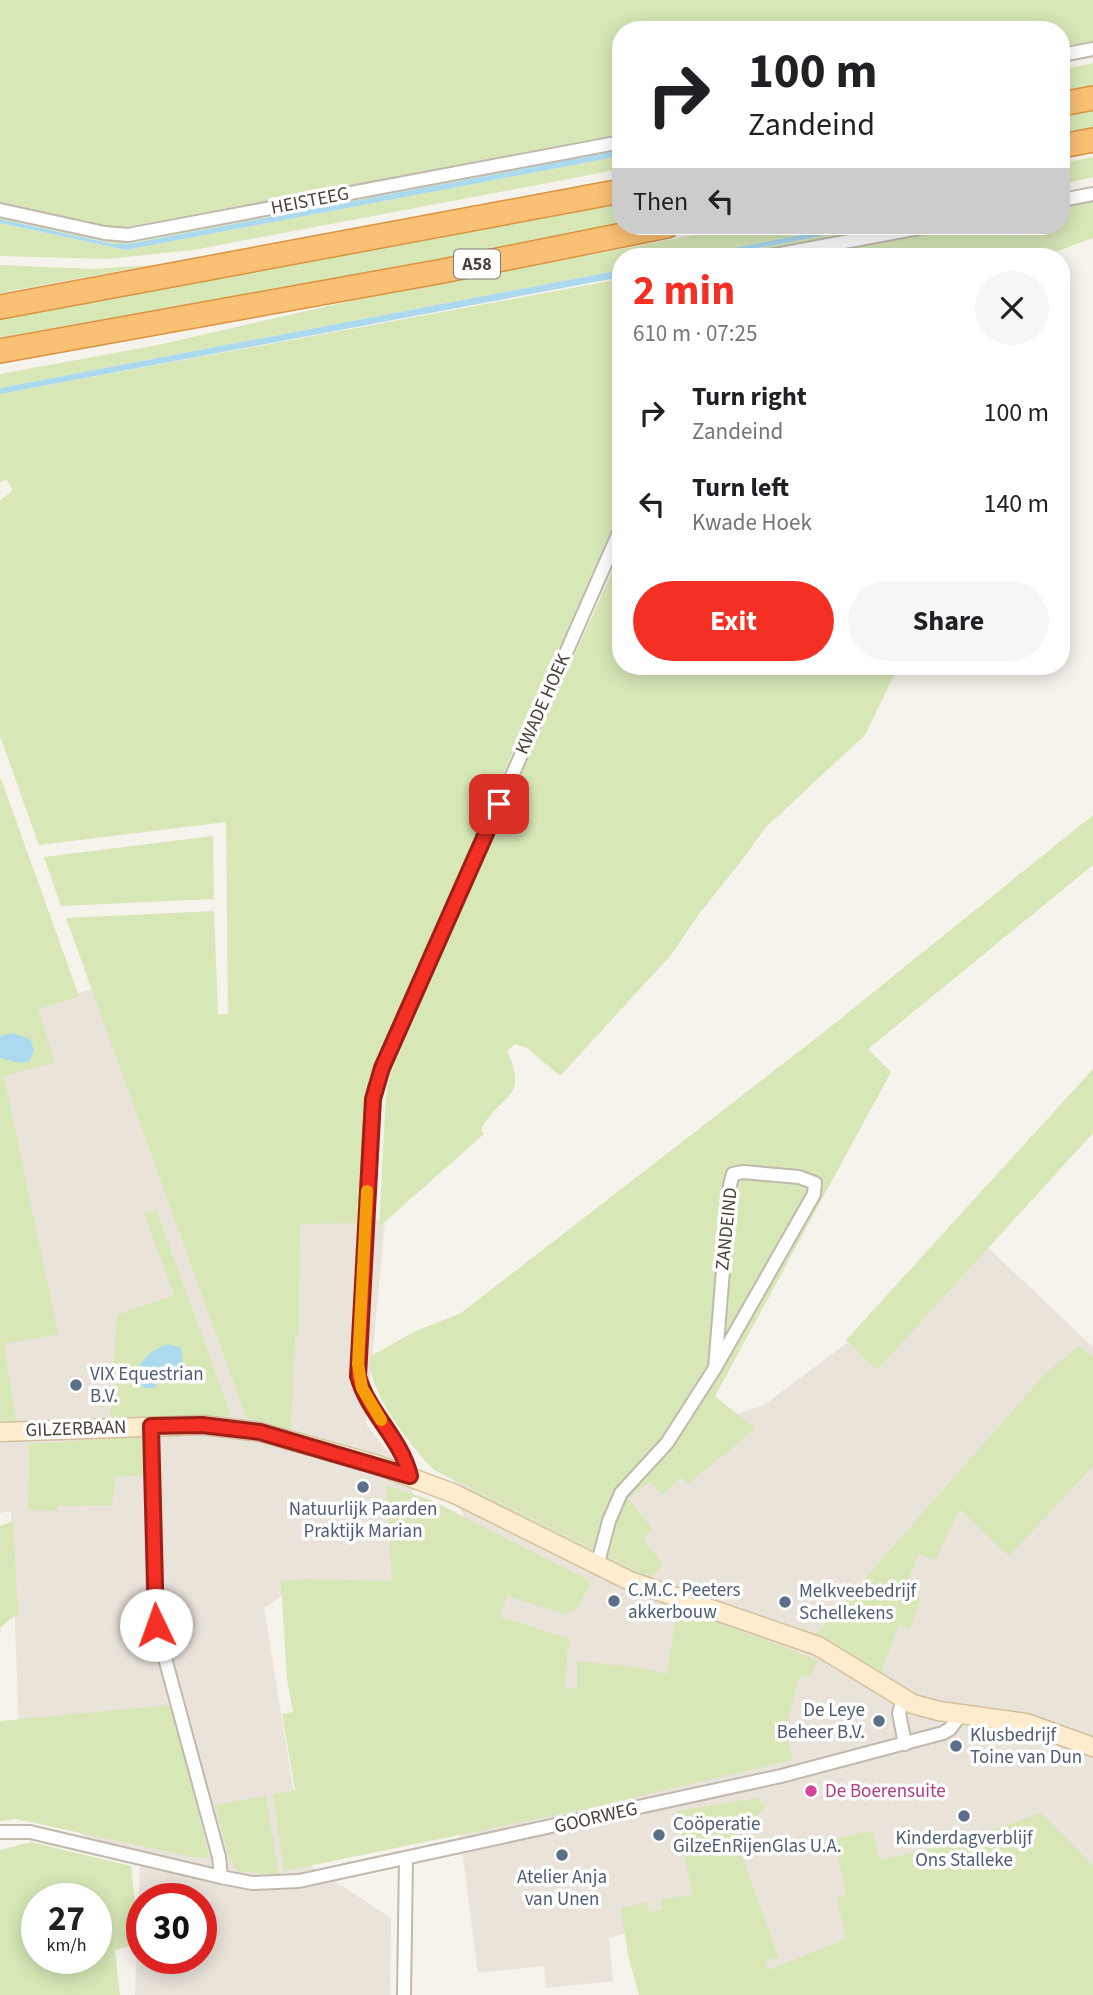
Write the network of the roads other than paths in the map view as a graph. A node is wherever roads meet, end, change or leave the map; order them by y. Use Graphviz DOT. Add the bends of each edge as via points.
graph roads {
  1 [pos="1093,50"];
  2 [pos="1070,54"];
  3 [pos="1093,98"];
  4 [pos="1070,102"];
  5 [pos="1093,140"];
  6 [pos="612,144"];
  7 [pos="1070,144"];
  8 [pos="612,193"];
  9 [pos="1093,194"];
  10 [pos="1070,199"];
  11 [pos="0,210"];
  12 [pos="622,235"];
  13 [pos="882,235"];
  14 [pos="812,248"];
  15 [pos="0,307"];
  16 [pos="0,351"];
  17 [pos="612,548"];
  18 [pos="715,1368"];
  19 [pos="151,1426"];
  20 [pos="0,1432"];
  21 [pos="410,1476"];
  22 [pos="597,1566"];
  23 [pos="903,1699"];
  24 [pos="960,1715"];
  25 [pos="905,1744"];
  26 [pos="1093,1747"];
  27 [pos="0,1832"];
  28 [pos="406,1859"];
  29 [pos="221,1877"];
  30 [pos="404,1995"];
  1 -- 2 [label="street"];
  3 -- 4 [label="highway"];
  5 -- 7 [label="highway"];
  6 -- 11 [label="street, HEISTEEG" via="128,235"];
  8 -- 15 [label="highway, A58"];
  9 -- 10 [label="street"];
  12 -- 16 [label="highway, A58"];
  13 -- 14 [label="street"];
  17 -- 21 [label="street, KWADE HOEK" via="375,1087 358,1376 366,1397 407,1460"];
  18 -- 18 [label="street, ZANDEIND" via="814,1194 815,1183 799,1177 733,1174"];
  18 -- 22 [label="street, ZANDEIND" via="667,1443 621,1493"];
  19 -- 20 [label="street, GILZERBAAN"];
  19 -- 21 [label="street" via="202,1425 260,1432"];
  19 -- 29 [label="street" via="156,1625"];
  21 -- 22 [label="street" via="455,1493"];
  22 -- 23 [label="street" via="653,1590 818,1646"];
  23 -- 24 [label="street"];
  23 -- 25 [label="street" via="899,1713"];
  24 -- 25 [label="street, GOORWEG" via="950,1729"];
  24 -- 26 [label="street" via="1026,1723"];
  25 -- 28 [label="street, GOORWEG"];
  27 -- 29 [label="street, GOORWEG" via="30,1832"];
  28 -- 29 [label="street, GOORWEG" via="299,1881 252,1883"];
  28 -- 30 [label="street"];
}
